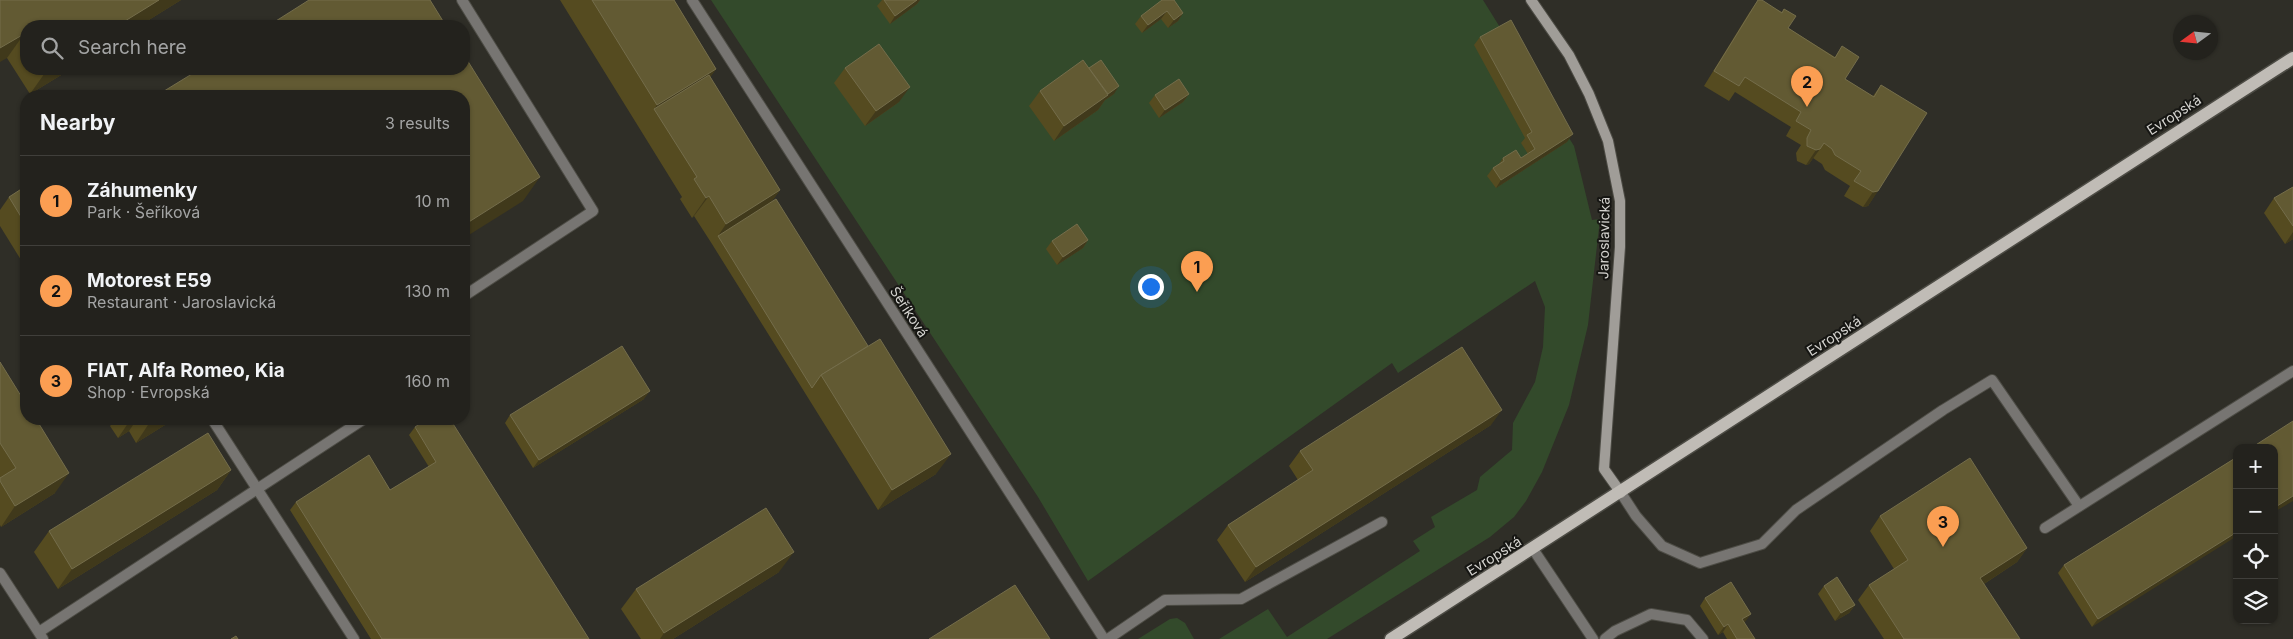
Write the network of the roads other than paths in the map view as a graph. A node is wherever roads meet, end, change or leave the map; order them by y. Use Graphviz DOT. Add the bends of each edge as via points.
graph roads {
  1 [pos="462,0"];
  2 [pos="692,0"];
  3 [pos="1531,0"];
  4 [pos="2293,58"];
  5 [pos="470,292"];
  6 [pos="2293,371"];
  7 [pos="216,425"];
  8 [pos="355,425"];
  9 [pos="258,490"];
  10 [pos="1621,493"];
  11 [pos="2079,506"];
  12 [pos="1382,522"];
  13 [pos="2045,528"];
  14 [pos="1533,549"];
  15 [pos="0,573"];
  16 [pos="41,636"];
  17 [pos="354,639"];
  18 [pos="1104,639"];
  19 [pos="1108,639"];
  20 [pos="1391,639"];
  21 [pos="1594,639"];
  22 [pos="1604,639"];
  23 [pos="1703,639"];
  1 -- 5 [label="street" via="593,211"];
  2 -- 18 [label="street, Šeříková"];
  3 -- 10 [label="street, Jaroslavická" via="1568,55 1589,94 1608,141 1620,201 1620,247 1604,468"];
  4 -- 10 [label="main road, Evropská"];
  6 -- 11 [label="street"];
  7 -- 9 [label="street"];
  8 -- 9 [label="street"];
  9 -- 16 [label="street"];
  9 -- 17 [label="street"];
  10 -- 11 [label="street" via="1662,546 1700,563 1762,544 1796,510 1992,380"];
  10 -- 14 [label="main road, Evropská"];
  11 -- 13 [label="street"];
  12 -- 19 [label="street" via="1241,599 1165,600"];
  14 -- 20 [label="main road, Evropská"];
  14 -- 21 [label="street"];
  15 -- 16 [label="street"];
  22 -- 23 [label="street" via="1615,630 1651,614 1687,620"];
}
